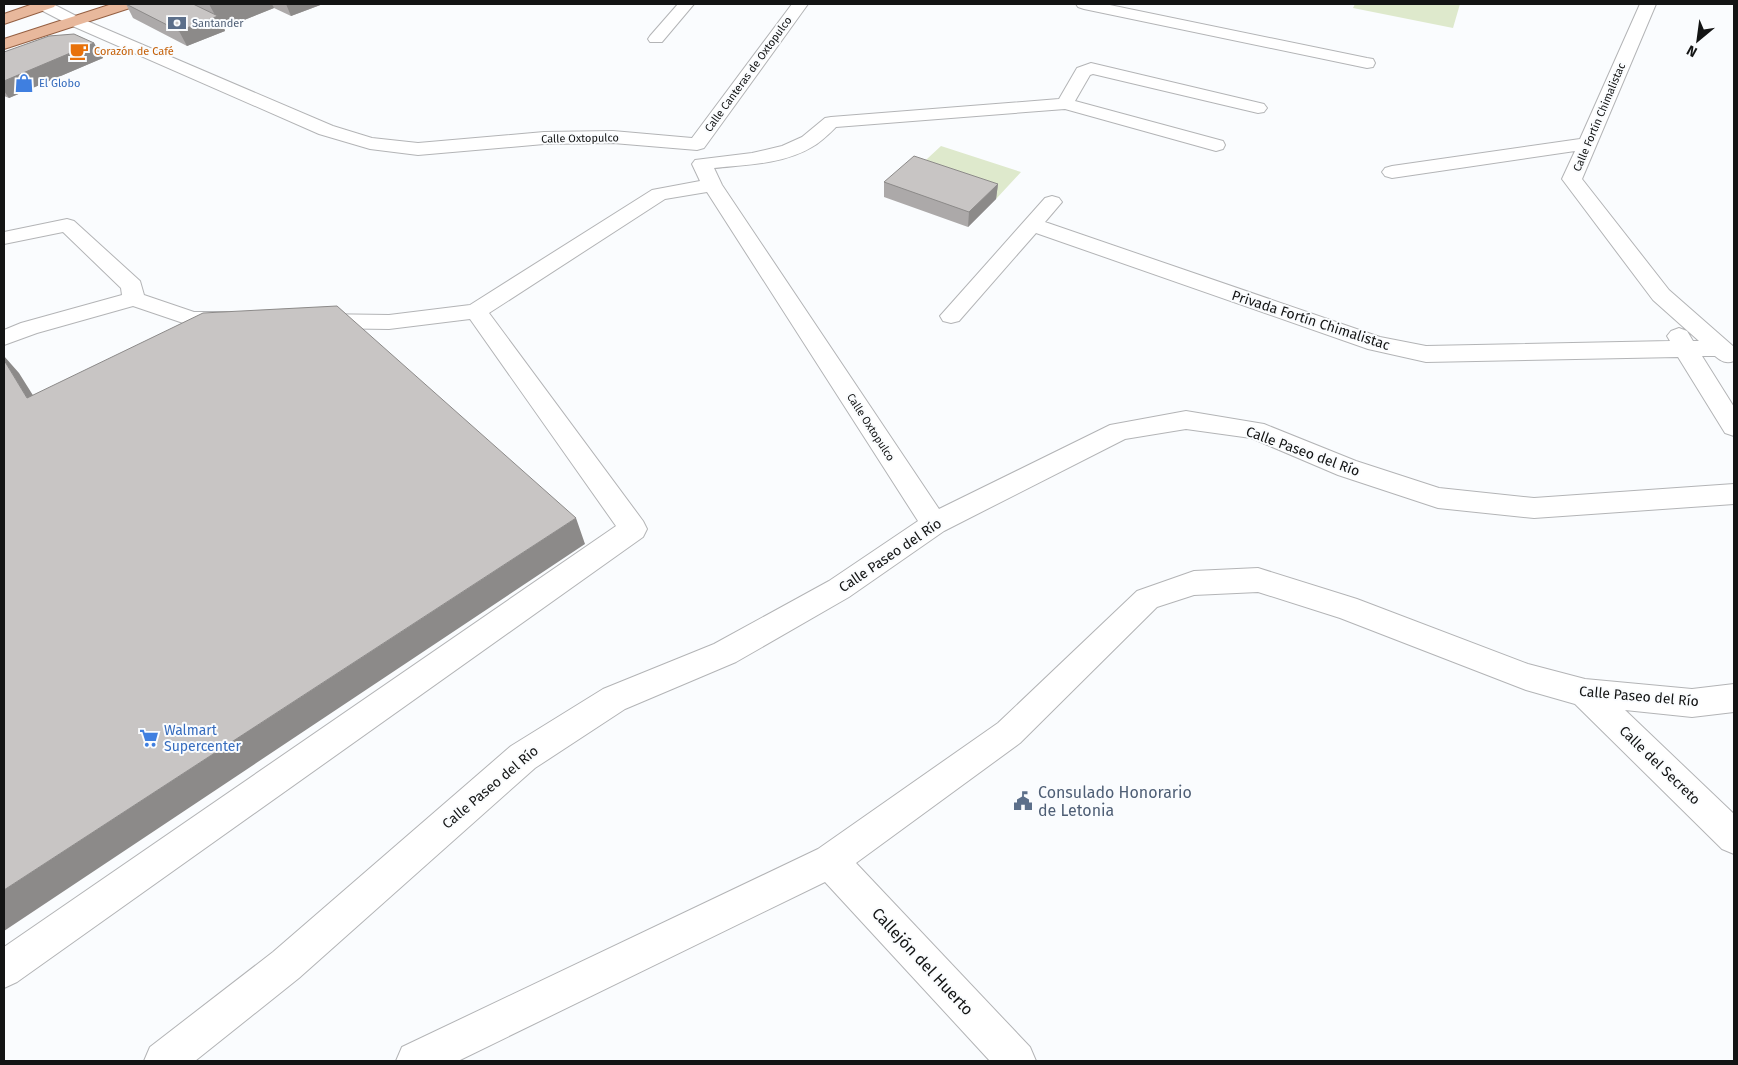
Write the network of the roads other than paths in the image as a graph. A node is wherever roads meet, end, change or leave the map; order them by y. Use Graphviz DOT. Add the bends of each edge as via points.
graph roads {
  1 [pos="46,4"];
  2 [pos="127,4"];
  3 [pos="686,4"];
  4 [pos="800,4"];
  5 [pos="1084,4"];
  6 [pos="1648,4"];
  7 [pos="4,18"];
  8 [pos="74,21"];
  9 [pos="656,39"];
  10 [pos="4,44"];
  11 [pos="1367,63"];
  12 [pos="1065,104"];
  13 [pos="1258,108"];
  14 [pos="1586,144"];
  15 [pos="1216,145"];
  16 [pos="699,154"];
  17 [pos="1392,172"];
  18 [pos="712,185"];
  19 [pos="1052,202"];
  20 [pos="1031,224"];
  21 [pos="4,238"];
  22 [pos="1661,296"];
  23 [pos="134,299"];
  24 [pos="476,311"];
  25 [pos="951,316"];
  26 [pos="251,320"];
  27 [pos="300,320"];
  28 [pos="4,338"];
  29 [pos="1686,350"];
  30 [pos="1728,353"];
  31 [pos="1734,427"];
  32 [pos="1734,494"];
  33 [pos="934,524"];
  34 [pos="1585,693"];
  35 [pos="1734,698"];
  36 [pos="1734,837"];
  37 [pos="830,861"];
  38 [pos="4,969"];
  39 [pos="164,1061"];
  40 [pos="416,1061"];
  41 [pos="1016,1061"];
  1 -- 7 [label="main road"];
  1 -- 8 [label="street, Calle Oxtopulco"];
  2 -- 8 [label="main road"];
  3 -- 9 [label="street"];
  4 -- 16 [label="street, Calle Canteras de Oxtopulco"];
  5 -- 11 [label="street"];
  6 -- 14 [label="street, Calle Fortín Chimalistac"];
  8 -- 10 [label="main road"];
  8 -- 16 [label="street, Calle Oxtopulco" via="326,130 370,143 418,149 544,138 613,137"];
  12 -- 13 [label="street" via="1083,72 1091,68"];
  12 -- 15 [label="street"];
  12 -- 16 [label="street" via="831,122 800,146 765,156"];
  14 -- 17 [label="street"];
  14 -- 22 [label="street, Calle Fortín Chimalistac" via="1572,180"];
  16 -- 18 [label="street, Calle Oxtopulco"];
  18 -- 24 [label="street" via="658,194"];
  18 -- 33 [label="street, Calle Oxtopulco"];
  19 -- 20 [label="street"];
  20 -- 25 [label="street"];
  20 -- 29 [label="street, Privada Fortín Chimalistac" via="1376,344 1426,354"];
  21 -- 23 [label="street" via="68,225 132,286"];
  22 -- 29 [label="street, Calle Fortín Chimalistac"];
  22 -- 30 [label="street, Calle Fortín Chimalistac"];
  23 -- 26 [label="street" via="192,319"];
  23 -- 28 [label="street"];
  24 -- 27 [label="street" via="389,322"];
  24 -- 38 [label="street" via="633,529"];
  29 -- 30 [label="street, Privada Fortín Chimalistac"];
  29 -- 31 [label="street, Calle Fortín Chimalistac"];
  32 -- 33 [label="street, Calle Paseo del Río" via="1534,508 1438,498 1347,468 1254,430 1186,420 1119,430"];
  33 -- 39 [label="street, Calle Paseo del Río" via="839,589 725,653 614,699 522,757 286,965"];
  34 -- 35 [label="street, Calle Paseo del Río" via="1692,703"];
  34 -- 36 [label="street, Calle del Secreto"];
  34 -- 37 [label="street, Calle Paseo del Río" via="1526,677 1347,608 1258,580 1194,583 1147,599 1009,733"];
  37 -- 40 [label="street, Calle Paseo del Río"];
  37 -- 41 [label="street, Callejón del Huerto"];
}
